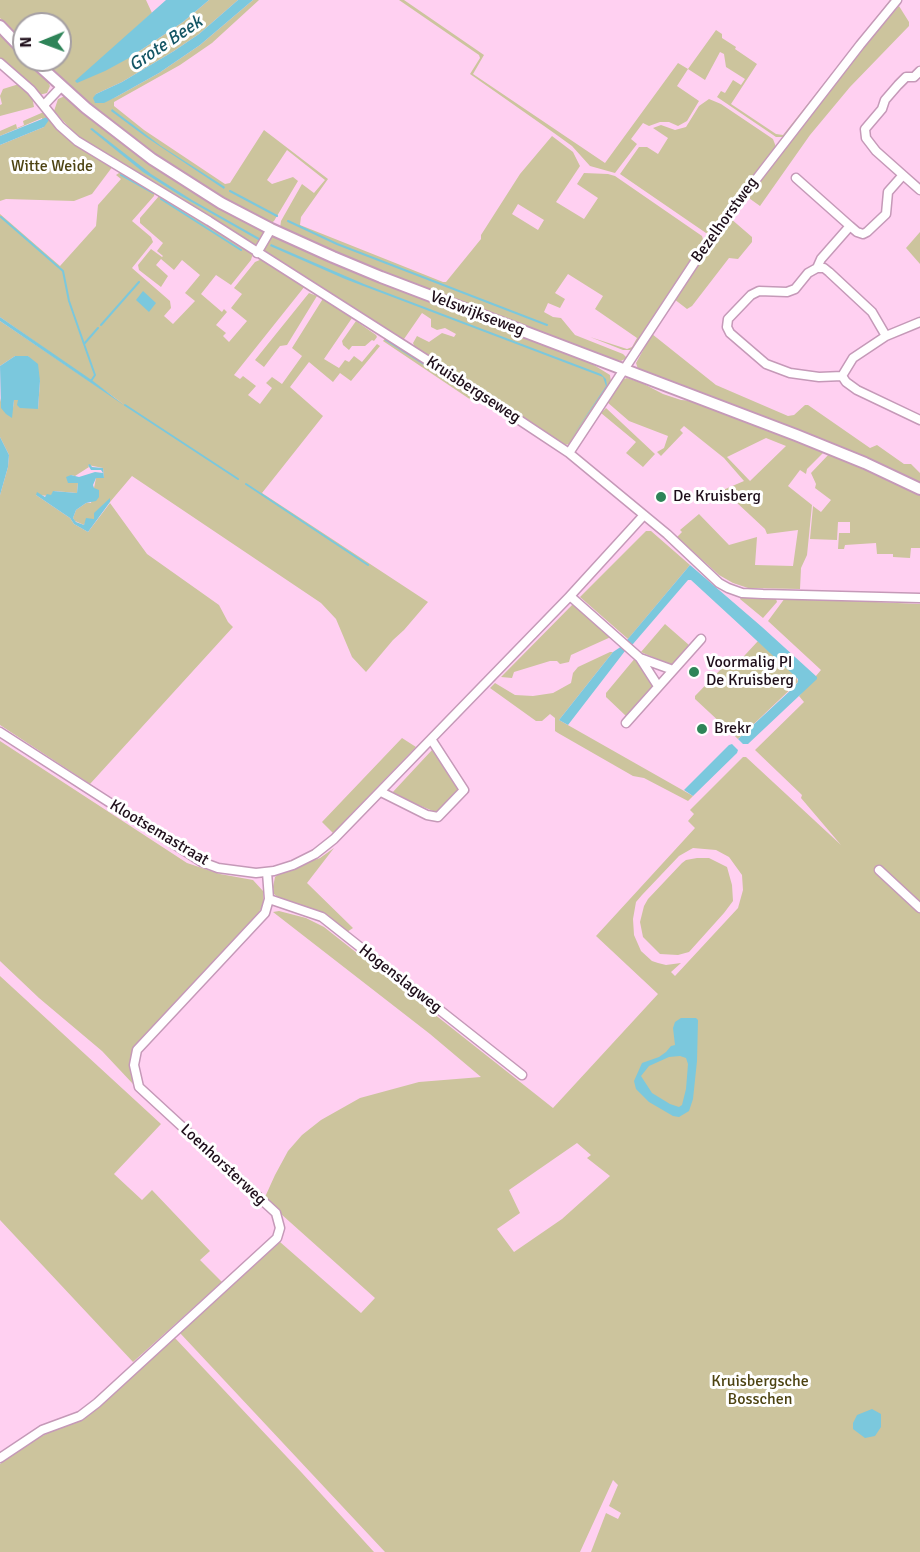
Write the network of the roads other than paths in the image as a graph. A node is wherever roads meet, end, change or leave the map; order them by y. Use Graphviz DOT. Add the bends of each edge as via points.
graph roads {
  1 [pos="897,0"];
  2 [pos="0,26"];
  3 [pos="12,38"];
  4 [pos="0,63"];
  5 [pos="45,72"];
  6 [pos="918,76"];
  7 [pos="61,87"];
  8 [pos="44,105"];
  9 [pos="903,175"];
  10 [pos="796,178"];
  11 [pos="920,190"];
  12 [pos="850,226"];
  13 [pos="271,229"];
  14 [pos="257,253"];
  15 [pos="817,268"];
  16 [pos="920,322"];
  17 [pos="886,336"];
  18 [pos="623,370"];
  19 [pos="842,376"];
  20 [pos="920,420"];
  21 [pos="569,453"];
  22 [pos="920,489"];
  23 [pos="644,515"];
  24 [pos="570,596"];
  25 [pos="920,598"];
  26 [pos="701,639"];
  27 [pos="639,658"];
  28 [pos="673,670"];
  29 [pos="658,686"];
  30 [pos="626,723"];
  31 [pos="0,732"];
  32 [pos="430,739"];
  33 [pos="381,792"];
  34 [pos="879,870"];
  35 [pos="267,872"];
  36 [pos="269,899"];
  37 [pos="920,908"];
  38 [pos="522,1075"];
  39 [pos="0,1458"];
  1 -- 18 [label="street, Bezelhorstweg" via="726,217"];
  2 -- 3 [label="main road"];
  4 -- 8 [label="street, Kruisbergseweg"];
  5 -- 7 [label="main road"];
  6 -- 9 [label="street" via="906,77 865,129 866,138 876,151"];
  7 -- 8 [label="street"];
  7 -- 13 [label="main road, Velswijkseweg" via="152,159"];
  8 -- 14 [label="street, Kruisbergseweg" via="77,141"];
  9 -- 11 [label="street"];
  9 -- 12 [label="street" via="888,192 886,214 863,234"];
  10 -- 12 [label="street"];
  12 -- 15 [label="street"];
  13 -- 14 [label="street"];
  13 -- 18 [label="main road, Velswijkseweg" via="371,273"];
  14 -- 21 [label="street, Kruisbergseweg"];
  15 -- 17 [label="street" via="829,272 872,312"];
  15 -- 19 [label="street" via="795,289 751,295 728,319 727,327 766,364 790,373"];
  16 -- 17 [label="street"];
  17 -- 19 [label="street" via="853,358"];
  18 -- 21 [label="street, Bezelhorstweg"];
  18 -- 22 [label="main road, Velswijkseweg" via="796,435"];
  19 -- 20 [label="street" via="857,390"];
  21 -- 23 [label="street, Kruisbergseweg"];
  23 -- 24 [label="street, Klootsemastraat"];
  23 -- 25 [label="street, Kruisbergseweg" via="719,583 734,591"];
  24 -- 27 [label="street"];
  24 -- 32 [label="street, Klootsemastraat"];
  26 -- 28 [label="street"];
  27 -- 28 [label="street"];
  27 -- 29 [label="street"];
  28 -- 29 [label="street"];
  29 -- 30 [label="street"];
  31 -- 35 [label="street, Klootsemastraat" via="202,862 227,869"];
  32 -- 33 [label="street, Klootsemastraat"];
  32 -- 33 [label="street" via="464,789 438,817"];
  33 -- 35 [label="street, Klootsemastraat" via="315,854"];
  34 -- 37 [label="street"];
  35 -- 36 [label="street"];
  36 -- 38 [label="street, Hogenslagweg" via="322,917"];
  36 -- 39 [label="street, Loenhorsterweg" via="265,913 137,1050 134,1065 139,1087 276,1213 280,1228 277,1238 92,1407 80,1416 42,1430"];
}
